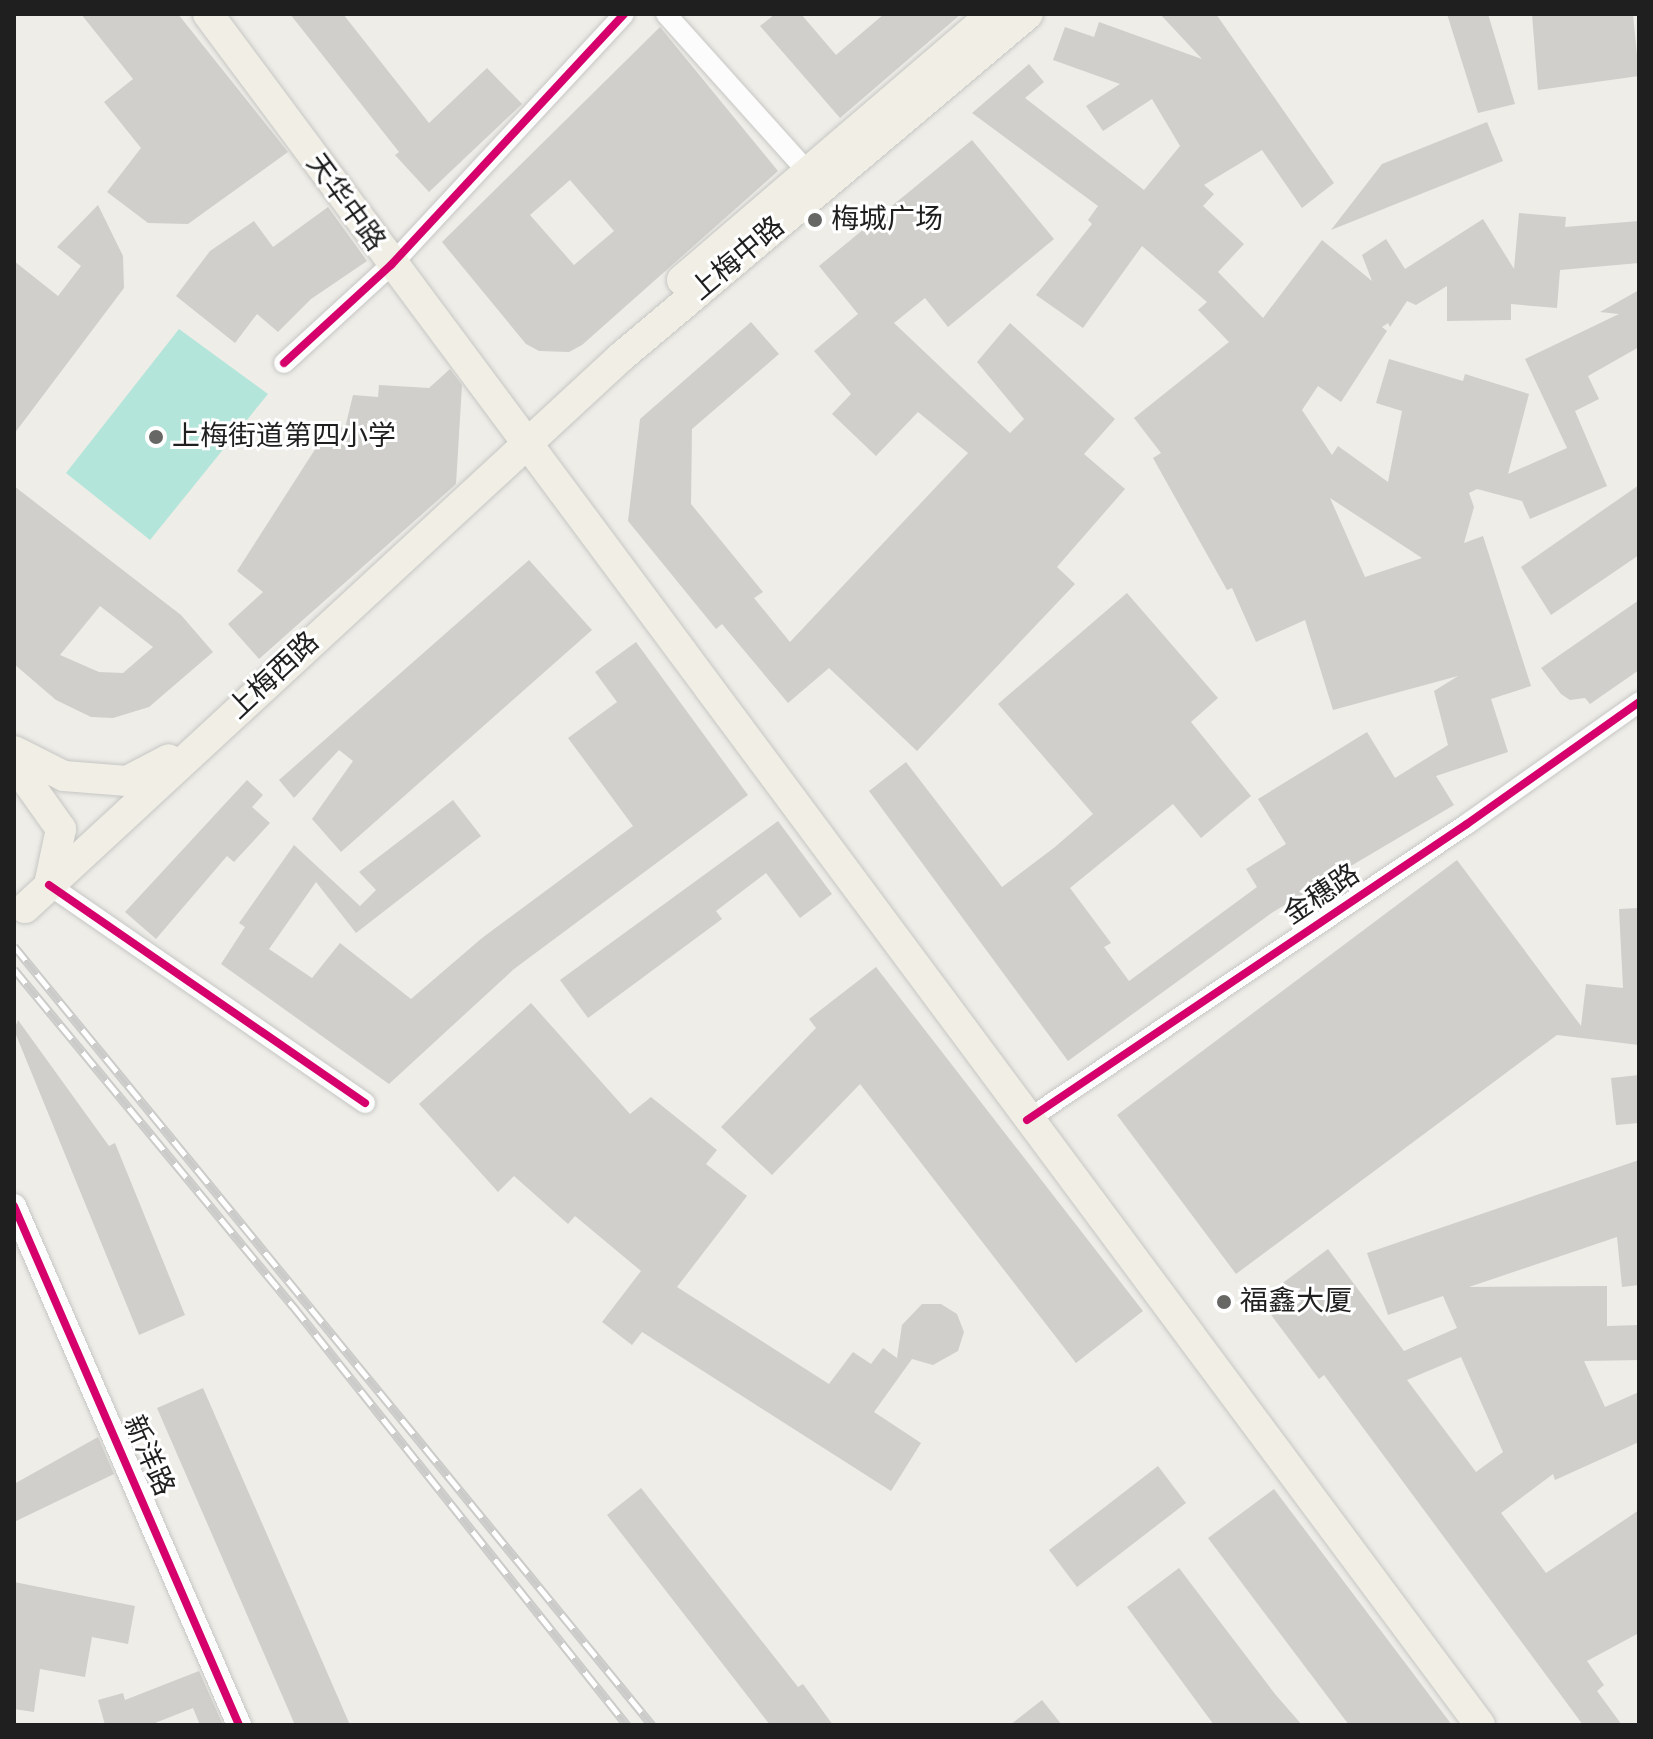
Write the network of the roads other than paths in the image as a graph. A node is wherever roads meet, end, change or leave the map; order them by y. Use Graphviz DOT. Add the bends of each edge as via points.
graph roads {
  1 [pos="208,14"];
  2 [pos="624,14"];
  3 [pos="666,14"];
  4 [pos="992,14"];
  5 [pos="1028,14"];
  6 [pos="814,179"];
  7 [pos="391,265"];
  8 [pos="284,363"];
  9 [pos="518,437"];
  10 [pos="1639,702"];
  11 [pos="206,739"];
  12 [pos="14,751"];
  13 [pos="14,763"];
  14 [pos="49,885"];
  15 [pos="25,908"];
  16 [pos="365,1103"];
  17 [pos="1027,1120"];
  18 [pos="14,1206"];
  19 [pos="239,1725"];
  20 [pos="1480,1725"];
  1 -- 7 [label="main road, 天华中路"];
  2 -- 7 [label="street"];
  3 -- 6 [label="street"];
  4 -- 6 [label="main road, 上梅中路"];
  5 -- 6 [label="main road, 上梅中路"];
  6 -- 9 [label="main road, 上梅中路"];
  7 -- 8 [label="street"];
  7 -- 9 [label="main road, 天华中路"];
  9 -- 11 [label="main road, 上梅西路"];
  9 -- 17 [label="main road, 天华中路"];
  10 -- 17 [label="street, 金穗路"];
  11 -- 12 [label="main road" via="127,781 64,776"];
  11 -- 14 [label="main road, 上梅西路"];
  13 -- 14 [label="main road" via="61,829"];
  14 -- 15 [label="main road, 上梅西路"];
  14 -- 16 [label="street"];
  17 -- 20 [label="main road, 天华中路"];
  18 -- 19 [label="street, 新洋路"];
}
